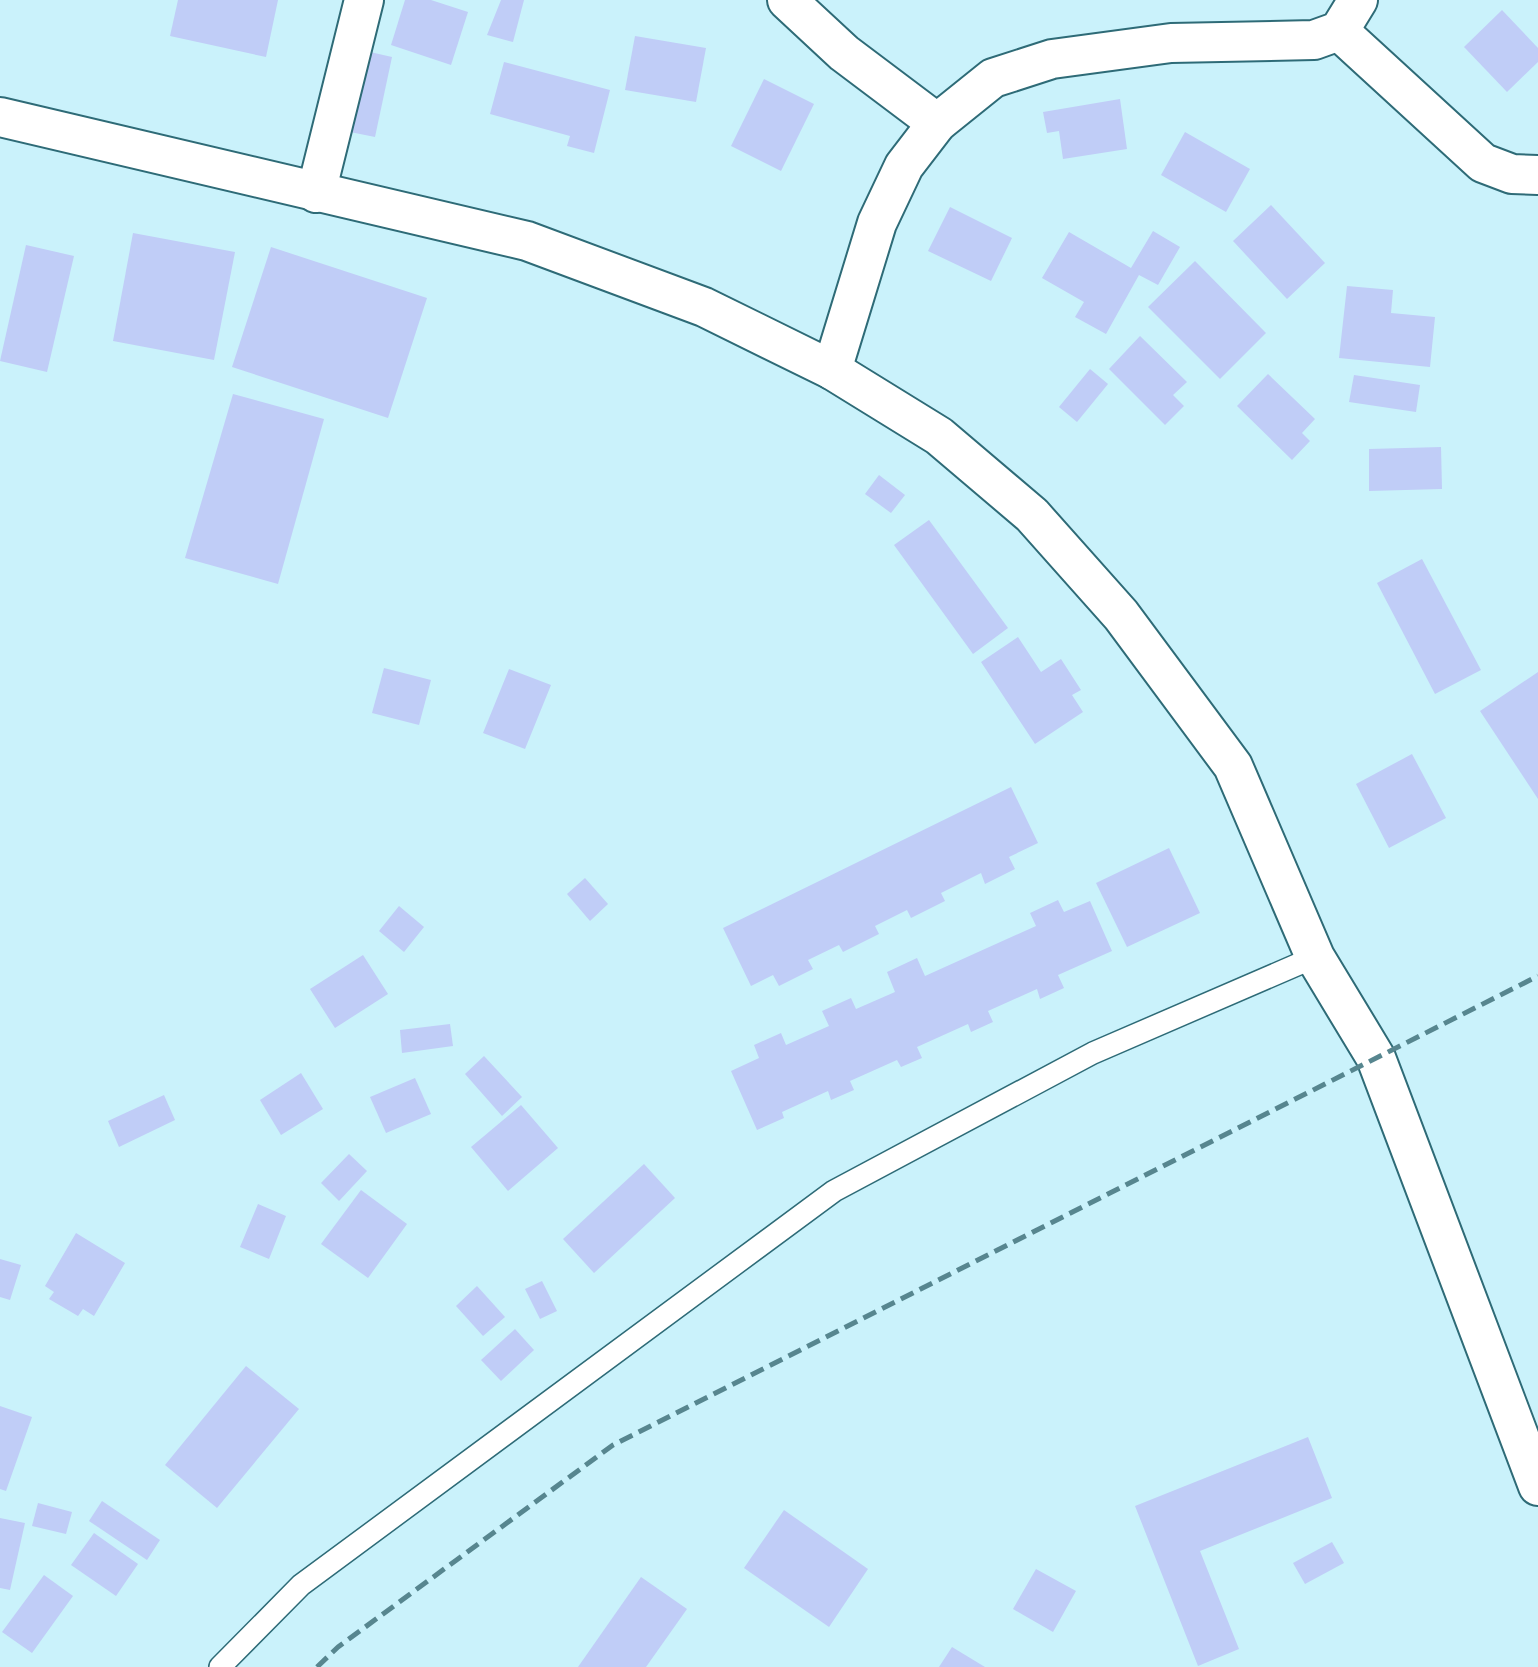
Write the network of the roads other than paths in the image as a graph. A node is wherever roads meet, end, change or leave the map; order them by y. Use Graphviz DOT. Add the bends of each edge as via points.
graph roads {
  1 [pos="364,0"];
  2 [pos="787,0"];
  3 [pos="1348,15"];
  4 [pos="0,117"];
  5 [pos="937,123"];
  6 [pos="1538,175"];
  7 [pos="316,193"];
  8 [pos="832,370"];
  9 [pos="1314,957"];
  10 [pos="1538,1486"];
  11 [pos="219,1667"];
  1 -- 7 [label="street"];
  2 -- 5 [label="street" via="844,53"];
  3 -- 5 [label="street" via="1314,40 1171,43 1052,58 993,79"];
  3 -- 6 [label="street" via="1483,163 1512,174"];
  4 -- 7 [label="street"];
  5 -- 8 [label="street" via="904,166 877,223"];
  7 -- 8 [label="street" via="527,241 704,307"];
  8 -- 9 [label="street" via="939,436 1032,514 1121,615 1233,766"];
  9 -- 10 [label="street" via="1376,1058"];
  9 -- 11 [label="lane" via="1093,1053 834,1191 301,1585"];
}
